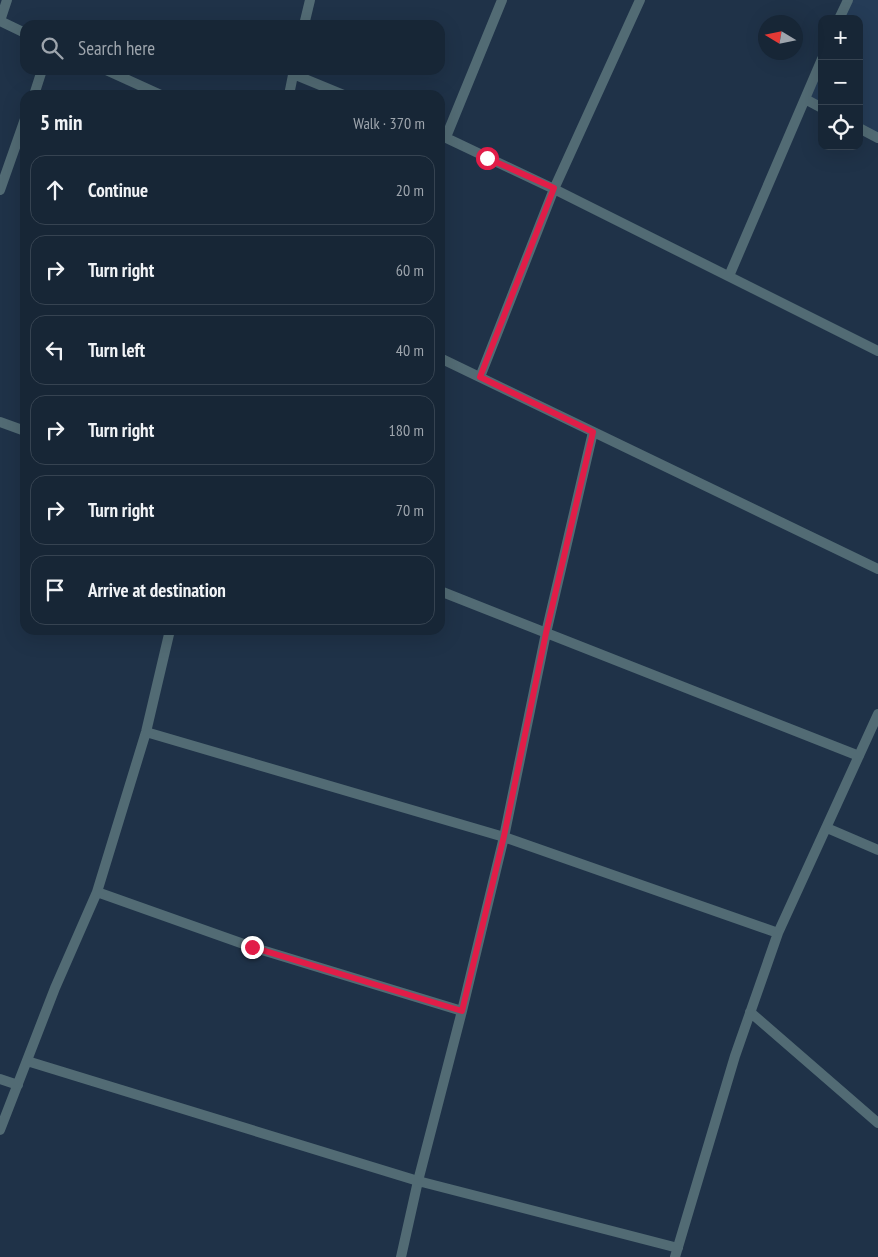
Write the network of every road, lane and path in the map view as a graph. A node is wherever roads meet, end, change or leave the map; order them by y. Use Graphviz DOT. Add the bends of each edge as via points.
graph roads {
  1 [pos="7,0"];
  2 [pos="310,0"];
  3 [pos="502,0"];
  4 [pos="640,0"];
  5 [pos="848,0"];
  6 [pos="841,15"];
  7 [pos="305,20"];
  8 [pos="0,21"];
  9 [pos="20,31"];
  10 [pos="822,60"];
  11 [pos="40,75"];
  12 [pos="117,75"];
  13 [pos="292,75"];
  14 [pos="300,75"];
  15 [pos="36,90"];
  16 [pos="150,90"];
  17 [pos="290,90"];
  18 [pos="333,90"];
  19 [pos="805,99"];
  20 [pos="818,106"];
  21 [pos="863,130"];
  22 [pos="445,131"];
  23 [pos="20,133"];
  24 [pos="445,137"];
  25 [pos="878,138"];
  26 [pos="554,188"];
  27 [pos="0,190"];
  28 [pos="729,276"];
  29 [pos="878,351"];
  30 [pos="445,360"];
  31 [pos="480,377"];
  32 [pos="0,422"];
  33 [pos="20,429"];
  34 [pos="593,432"];
  35 [pos="878,569"];
  36 [pos="445,593"];
  37 [pos="546,633"];
  38 [pos="169,635"];
  39 [pos="878,714"];
  40 [pos="146,732"];
  41 [pos="859,756"];
  42 [pos="826,828"];
  43 [pos="504,836"];
  44 [pos="878,850"];
  45 [pos="97,892"];
  46 [pos="778,933"];
  47 [pos="462,1011"];
  48 [pos="750,1012"];
  49 [pos="27,1061"];
  50 [pos="0,1079"];
  51 [pos="18,1085"];
  52 [pos="878,1123"];
  53 [pos="0,1130"];
  54 [pos="418,1181"];
  55 [pos="676,1252"];
  56 [pos="401,1257"];
  1 -- 8 [label="street"];
  2 -- 7 [label="street"];
  3 -- 22 [label="street"];
  4 -- 26 [label="street"];
  5 -- 6 [label="street"];
  8 -- 9 [label="street"];
  10 -- 19 [label="street"];
  11 -- 15 [label="street"];
  12 -- 16 [label="street"];
  13 -- 17 [label="street"];
  14 -- 18 [label="street"];
  19 -- 20 [label="street"];
  19 -- 28 [label="street"];
  21 -- 25 [label="street"];
  23 -- 27 [label="street"];
  24 -- 26 [label="street"];
  26 -- 28 [label="street"];
  26 -- 31 [label="street"];
  28 -- 29 [label="street"];
  30 -- 31 [label="street"];
  31 -- 34 [label="street"];
  32 -- 33 [label="street"];
  34 -- 35 [label="street"];
  34 -- 37 [label="street"];
  36 -- 37 [label="street"];
  37 -- 41 [label="street"];
  37 -- 43 [label="street"];
  38 -- 40 [label="street"];
  39 -- 41 [label="street"];
  40 -- 43 [label="street"];
  40 -- 45 [label="street"];
  41 -- 42 [label="street"];
  42 -- 44 [label="street"];
  42 -- 46 [label="street"];
  43 -- 46 [label="street"];
  43 -- 47 [label="street"];
  45 -- 47 [label="street" via="252,947"];
  45 -- 49 [label="street"];
  46 -- 48 [label="street"];
  47 -- 54 [label="street"];
  48 -- 52 [label="street"];
  48 -- 55 [label="street"];
  49 -- 51 [label="street"];
  49 -- 54 [label="street"];
  50 -- 51 [label="street"];
  51 -- 53 [label="street"];
  54 -- 55 [label="street"];
  54 -- 56 [label="street"];
}
